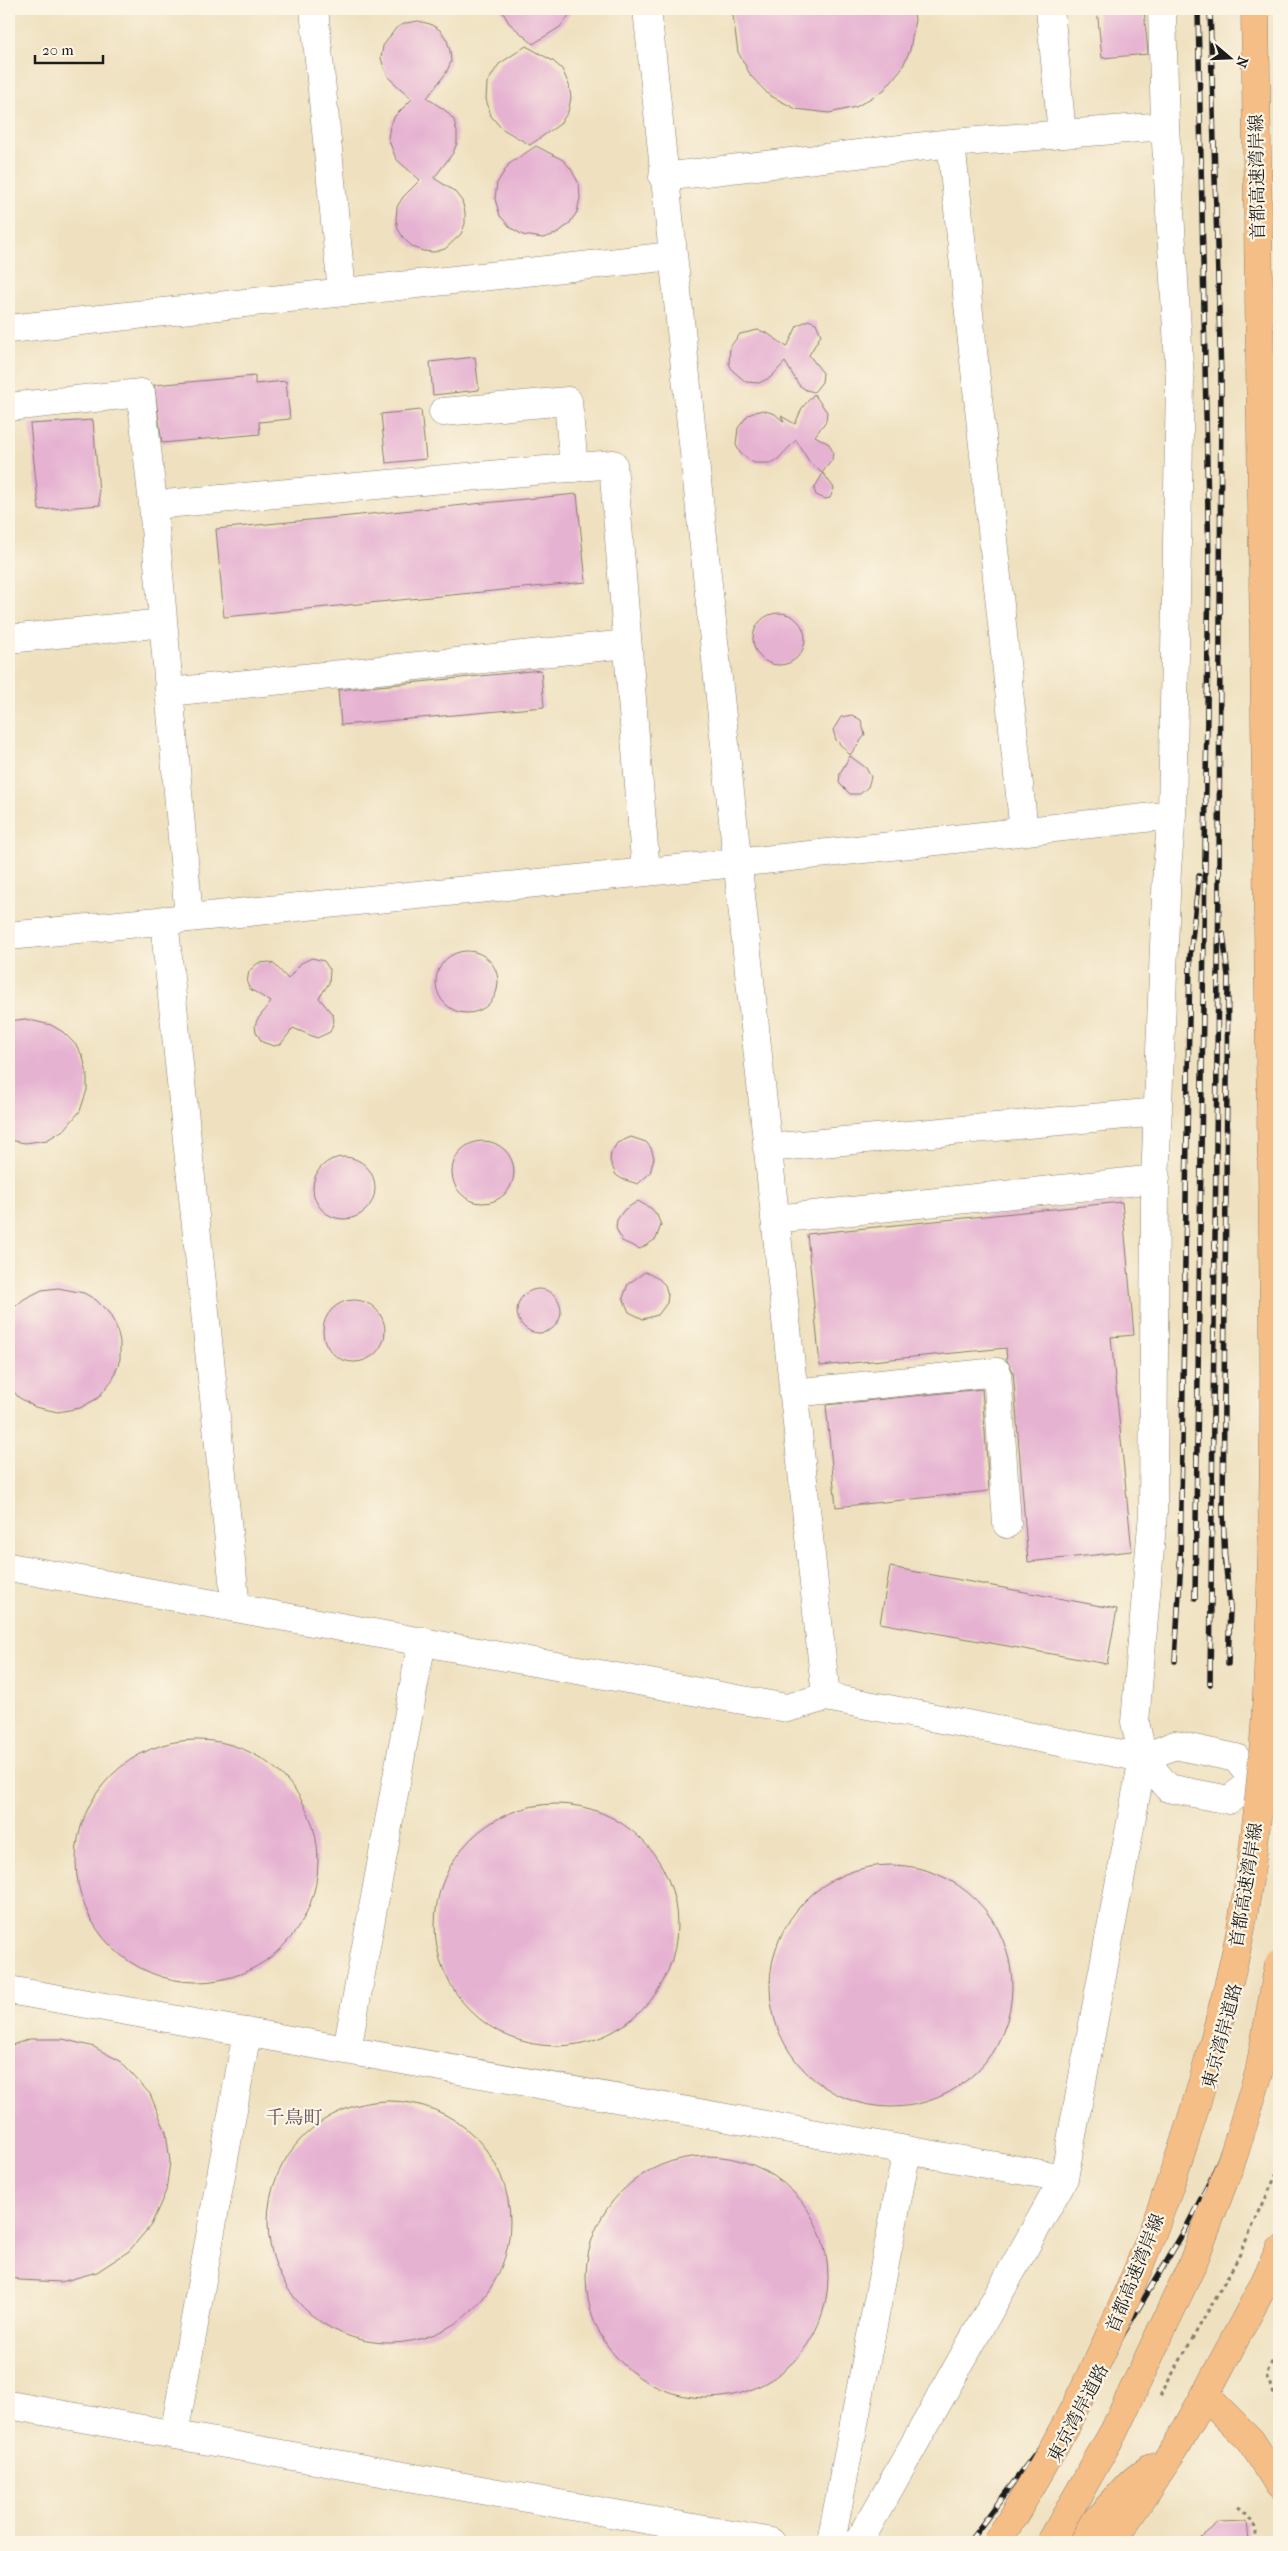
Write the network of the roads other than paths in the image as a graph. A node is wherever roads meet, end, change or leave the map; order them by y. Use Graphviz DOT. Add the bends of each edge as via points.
graph roads {
  1 [pos="314,9"];
  2 [pos="646,9"];
  3 [pos="1050,9"];
  4 [pos="1162,9"];
  5 [pos="1255,9"];
  6 [pos="1263,9"];
  7 [pos="1165,126"];
  8 [pos="1062,134"];
  9 [pos="951,144"];
  10 [pos="663,177"];
  11 [pos="672,256"];
  12 [pos="342,292"];
  13 [pos="9,329"];
  14 [pos="9,407"];
  15 [pos="443,412"];
  16 [pos="574,468"];
  17 [pos="153,505"];
  18 [pos="163,623"];
  19 [pos="9,639"];
  20 [pos="627,644"];
  21 [pos="169,692"];
  22 [pos="1172,814"];
  23 [pos="1024,832"];
  24 [pos="736,863"];
  25 [pos="646,872"];
  26 [pos="176,919"];
  27 [pos="9,936"];
  28 [pos="1158,1112"];
  29 [pos="767,1148"];
  30 [pos="1156,1179"];
  31 [pos="775,1219"];
  32 [pos="1279,1336"];
  33 [pos="793,1393"];
  34 [pos="1279,1487"];
  35 [pos="1007,1524"];
  36 [pos="9,1567"];
  37 [pos="236,1608"];
  38 [pos="422,1641"];
  39 [pos="826,1697"];
  40 [pos="1143,1758"];
  41 [pos="1267,1783"];
  42 [pos="1279,1964"];
  43 [pos="9,1990"];
  44 [pos="1279,1992"];
  45 [pos="247,2032"];
  46 [pos="347,2050"];
  47 [pos="907,2150"];
  48 [pos="1064,2178"];
  49 [pos="1279,2251"];
  50 [pos="1205,2394"];
  51 [pos="9,2405"];
  52 [pos="174,2435"];
  53 [pos="1176,2447"];
  54 [pos="1279,2485"];
  55 [pos="771,2542"];
  56 [pos="831,2542"];
  57 [pos="857,2542"];
  58 [pos="997,2542"];
  59 [pos="1004,2542"];
  60 [pos="1051,2542"];
  61 [pos="1058,2542"];
  62 [pos="1076,2542"];
  63 [pos="1112,2542"];
  1 -- 12 [label="lane"];
  2 -- 10 [label="lane"];
  3 -- 8 [label="lane"];
  4 -- 7 [label="lane"];
  5 -- 58 [label="main road, 首都高速湾岸線, bridge" via="1275,1433 1269,1680 1257,1818 1243,1919 1225,2002 1176,2170 1103,2351 1056,2442"];
  6 -- 32 [label="main road"];
  7 -- 8 [label="lane"];
  7 -- 22 [label="lane" via="1180,381"];
  8 -- 9 [label="lane"];
  9 -- 10 [label="lane"];
  9 -- 23 [label="lane"];
  10 -- 11 [label="lane"];
  11 -- 12 [label="lane"];
  11 -- 24 [label="lane"];
  12 -- 13 [label="lane"];
  14 -- 17 [label="lane" via="141,393"];
  15 -- 16 [label="lane" via="568,401"];
  16 -- 17 [label="lane"];
  16 -- 20 [label="lane" via="613,464"];
  17 -- 18 [label="lane"];
  18 -- 19 [label="lane"];
  18 -- 21 [label="lane"];
  20 -- 21 [label="lane"];
  20 -- 25 [label="lane"];
  21 -- 26 [label="lane"];
  22 -- 23 [label="lane"];
  22 -- 28 [label="lane" via="1166,868"];
  23 -- 24 [label="lane"];
  24 -- 25 [label="lane"];
  24 -- 29 [label="lane"];
  25 -- 26 [label="lane"];
  26 -- 27 [label="lane"];
  26 -- 37 [label="lane"];
  28 -- 29 [label="lane"];
  28 -- 30 [label="lane"];
  29 -- 31 [label="lane"];
  30 -- 31 [label="lane"];
  30 -- 40 [label="lane" via="1153,1513 1135,1722"];
  31 -- 33 [label="lane"];
  33 -- 35 [label="lane" via="997,1372"];
  33 -- 39 [label="lane"];
  34 -- 59 [label="main road, 東京湾岸道路" via="1275,1689 1259,1850 1248,1924 1228,2016 1195,2136 1135,2298 1093,2389 1032,2499"];
  36 -- 37 [label="lane"];
  37 -- 38 [label="lane"];
  38 -- 39 [label="lane" via="787,1708"];
  38 -- 46 [label="lane"];
  39 -- 40 [label="lane"];
  40 -- 41 [label="lane" via="1174,1745 1236,1758"];
  40 -- 41 [label="lane" via="1168,1788 1229,1800"];
  40 -- 48 [label="lane"];
  42 -- 60 [label="main road, bridge" via="1259,2073 1234,2154 1192,2265 1114,2431"];
  43 -- 45 [label="lane"];
  44 -- 61 [label="main road, bridge" via="1263,2073 1238,2153 1194,2272 1162,2346 1100,2472"];
  45 -- 46 [label="lane"];
  45 -- 52 [label="lane"];
  46 -- 47 [label="lane"];
  47 -- 48 [label="lane"];
  47 -- 56 [label="lane"];
  48 -- 57 [label="lane"];
  49 -- 50 [label="main road"];
  50 -- 53 [label="main road"];
  50 -- 54 [label="main road" via="1251,2441"];
  51 -- 52 [label="lane"];
  52 -- 55 [label="lane"];
  53 -- 62 [label="main road" via="1132,2482"];
  53 -- 63 [label="main road"];
}
